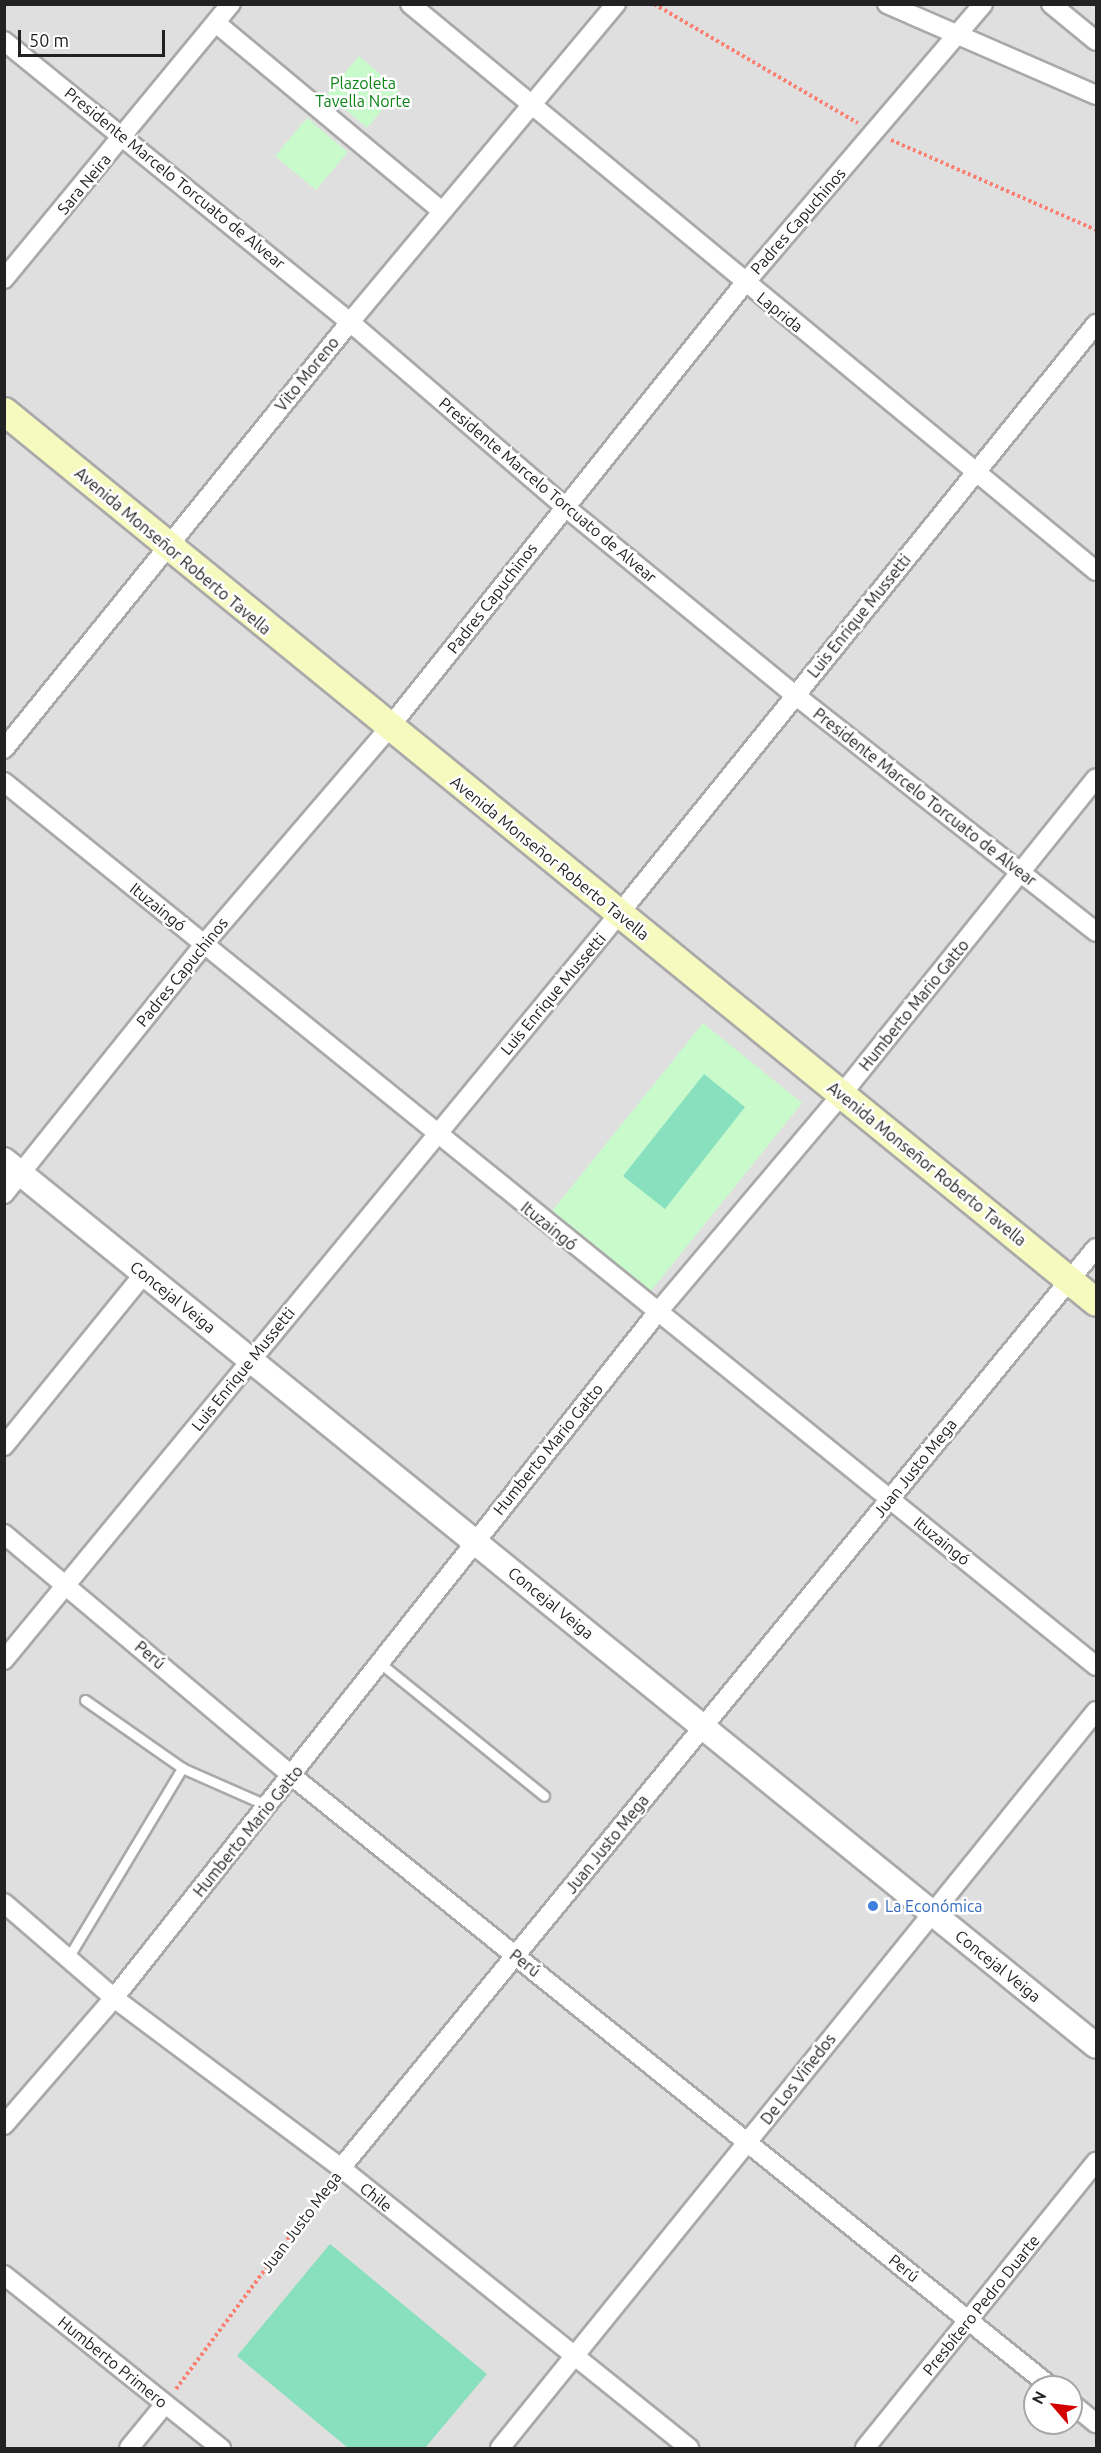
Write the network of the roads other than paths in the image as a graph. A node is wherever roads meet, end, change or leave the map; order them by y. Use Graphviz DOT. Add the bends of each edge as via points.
graph roads {
  1 [pos="231,4"];
  2 [pos="410,4"];
  3 [pos="616,4"];
  4 [pos="887,4"];
  5 [pos="983,4"];
  6 [pos="1051,4"];
  7 [pos="216,23"];
  8 [pos="955,36"];
  9 [pos="4,41"];
  10 [pos="1096,41"];
  11 [pos="1096,95"];
  12 [pos="532,105"];
  13 [pos="124,135"];
  14 [pos="442,211"];
  15 [pos="4,279"];
  16 [pos="744,284"];
  17 [pos="350,322"];
  18 [pos="1096,324"];
  19 [pos="4,411"];
  20 [pos="977,469"];
  21 [pos="564,506"];
  22 [pos="167,546"];
  23 [pos="1096,571"];
  24 [pos="795,695"];
  25 [pos="389,728"];
  26 [pos="4,749"];
  27 [pos="1096,778"];
  28 [pos="4,782"];
  29 [pos="1022,872"];
  30 [pos="619,914"];
  31 [pos="1096,932"];
  32 [pos="204,944"];
  33 [pos="842,1094"];
  34 [pos="436,1134"];
  35 [pos="13,1167"];
  36 [pos="4,1194"];
  37 [pos="1096,1248"];
  38 [pos="144,1274"];
  39 [pos="1070,1281"];
  40 [pos="1096,1302"];
  41 [pos="657,1313"];
  42 [pos="250,1360"];
  43 [pos="4,1446"];
  44 [pos="890,1499"];
  45 [pos="4,1534"];
  46 [pos="475,1541"];
  47 [pos="66,1585"];
  48 [pos="4,1660"];
  49 [pos="380,1663"];
  50 [pos="1096,1666"];
  51 [pos="85,1700"];
  52 [pos="1096,1711"];
  53 [pos="703,1727"];
  54 [pos="182,1768"];
  55 [pos="292,1776"];
  56 [pos="544,1796"];
  57 [pos="268,1806"];
  58 [pos="4,1903"];
  59 [pos="930,1912"];
  60 [pos="516,1956"];
  61 [pos="68,1958"];
  62 [pos="114,1998"];
  63 [pos="1096,2046"];
  64 [pos="4,2124"];
  65 [pos="749,2140"];
  66 [pos="1096,2162"];
  67 [pos="341,2168"];
  68 [pos="4,2275"];
  69 [pos="969,2321"];
  70 [pos="575,2357"];
  71 [pos="1036,2375"];
  72 [pos="165,2404"];
  73 [pos="1083,2413"];
  74 [pos="1096,2424"];
  75 [pos="129,2448"];
  76 [pos="221,2448"];
  77 [pos="500,2448"];
  78 [pos="689,2448"];
  79 [pos="865,2448"];
  1 -- 7 [label="street, Sara Neira"];
  2 -- 12 [label="street, Laprida"];
  3 -- 12 [label="street, Vito Moreno"];
  4 -- 8 [label="street"];
  5 -- 8 [label="street, Padres Capuchinos"];
  6 -- 10 [label="street"];
  7 -- 13 [label="street, Sara Neira"];
  7 -- 14 [label="street"];
  8 -- 11 [label="street"];
  8 -- 16 [label="street, Padres Capuchinos"];
  9 -- 13 [label="street, Presidente Marcelo Torcuato de Alvear"];
  12 -- 14 [label="street, Vito Moreno"];
  12 -- 16 [label="street, Laprida"];
  13 -- 15 [label="street, Sara Neira"];
  13 -- 17 [label="street, Presidente Marcelo Torcuato de Alvear"];
  14 -- 17 [label="street, Vito Moreno"];
  16 -- 20 [label="street, Laprida"];
  16 -- 21 [label="street, Padres Capuchinos"];
  17 -- 21 [label="street, Presidente Marcelo Torcuato de Alvear"];
  17 -- 22 [label="street, Vito Moreno"];
  18 -- 20 [label="street, Luis Enrique Mussetti"];
  19 -- 22 [label="main road, Avenida Monseñor Roberto Tavella"];
  20 -- 23 [label="street, Laprida"];
  20 -- 24 [label="street, Luis Enrique Mussetti"];
  21 -- 24 [label="street, Presidente Marcelo Torcuato de Alvear"];
  21 -- 25 [label="street, Padres Capuchinos"];
  22 -- 25 [label="main road, Avenida Monseñor Roberto Tavella"];
  22 -- 26 [label="street, Vito Moreno"];
  24 -- 29 [label="street, Presidente Marcelo Torcuato de Alvear"];
  24 -- 30 [label="street, Luis Enrique Mussetti"];
  25 -- 30 [label="main road, Avenida Monseñor Roberto Tavella"];
  25 -- 32 [label="street, Padres Capuchinos"];
  27 -- 29 [label="street, Humberto Mario Gatto"];
  28 -- 32 [label="street, Ituzaingó"];
  29 -- 31 [label="street, Presidente Marcelo Torcuato de Alvear"];
  29 -- 33 [label="street, Humberto Mario Gatto"];
  30 -- 33 [label="main road, Avenida Monseñor Roberto Tavella"];
  30 -- 34 [label="street, Luis Enrique Mussetti"];
  32 -- 34 [label="street, Ituzaingó"];
  32 -- 35 [label="street, Padres Capuchinos"];
  33 -- 39 [label="main road, Avenida Monseñor Roberto Tavella"];
  33 -- 41 [label="street, Humberto Mario Gatto"];
  34 -- 41 [label="street, Ituzaingó"];
  34 -- 42 [label="street, Luis Enrique Mussetti"];
  35 -- 36 [label="street, Padres Capuchinos"];
  35 -- 38 [label="street, Concejal Veiga"];
  37 -- 39 [label="street, Juan Justo Mega"];
  38 -- 42 [label="street, Concejal Veiga"];
  38 -- 43 [label="street"];
  39 -- 40 [label="main road, Avenida Monseñor Roberto Tavella"];
  39 -- 44 [label="street, Juan Justo Mega"];
  41 -- 44 [label="street, Ituzaingó"];
  41 -- 46 [label="street, Humberto Mario Gatto"];
  42 -- 46 [label="street, Concejal Veiga"];
  42 -- 47 [label="street, Luis Enrique Mussetti"];
  44 -- 50 [label="street, Ituzaingó"];
  44 -- 53 [label="street, Juan Justo Mega"];
  45 -- 47 [label="street, Perú"];
  46 -- 49 [label="street, Humberto Mario Gatto"];
  46 -- 53 [label="street, Concejal Veiga"];
  47 -- 48 [label="street, Luis Enrique Mussetti"];
  47 -- 55 [label="street, Perú"];
  49 -- 55 [label="street, Humberto Mario Gatto"];
  49 -- 56 [label="lane"];
  51 -- 54 [label="lane"];
  52 -- 59 [label="street, De Los Viñedos"];
  53 -- 59 [label="street, Concejal Veiga"];
  53 -- 60 [label="street, Juan Justo Mega"];
  54 -- 57 [label="lane"];
  54 -- 61 [label="lane"];
  55 -- 57 [label="street, Humberto Mario Gatto"];
  55 -- 60 [label="street, Perú"];
  57 -- 62 [label="street, Humberto Mario Gatto"];
  58 -- 61 [label="street, Chile"];
  59 -- 63 [label="street, Concejal Veiga"];
  59 -- 65 [label="street, De Los Viñedos"];
  60 -- 65 [label="street, Perú"];
  60 -- 67 [label="street, Juan Justo Mega"];
  61 -- 62 [label="street, Chile"];
  62 -- 64 [label="street, Humberto Mario Gatto"];
  62 -- 67 [label="street, Chile"];
  65 -- 69 [label="street, Perú"];
  65 -- 70 [label="street, De Los Viñedos"];
  66 -- 69 [label="street, Presbítero Pedro Duarte"];
  67 -- 70 [label="street, Chile"];
  68 -- 72 [label="street, Humberto Primero"];
  69 -- 71 [label="street, Perú"];
  69 -- 79 [label="street, Presbítero Pedro Duarte"];
  70 -- 77 [label="street, De Los Viñedos"];
  70 -- 78 [label="street, Chile"];
  72 -- 75 [label="street"];
  72 -- 76 [label="street, Humberto Primero"];
  73 -- 74 [label="street"];
}
